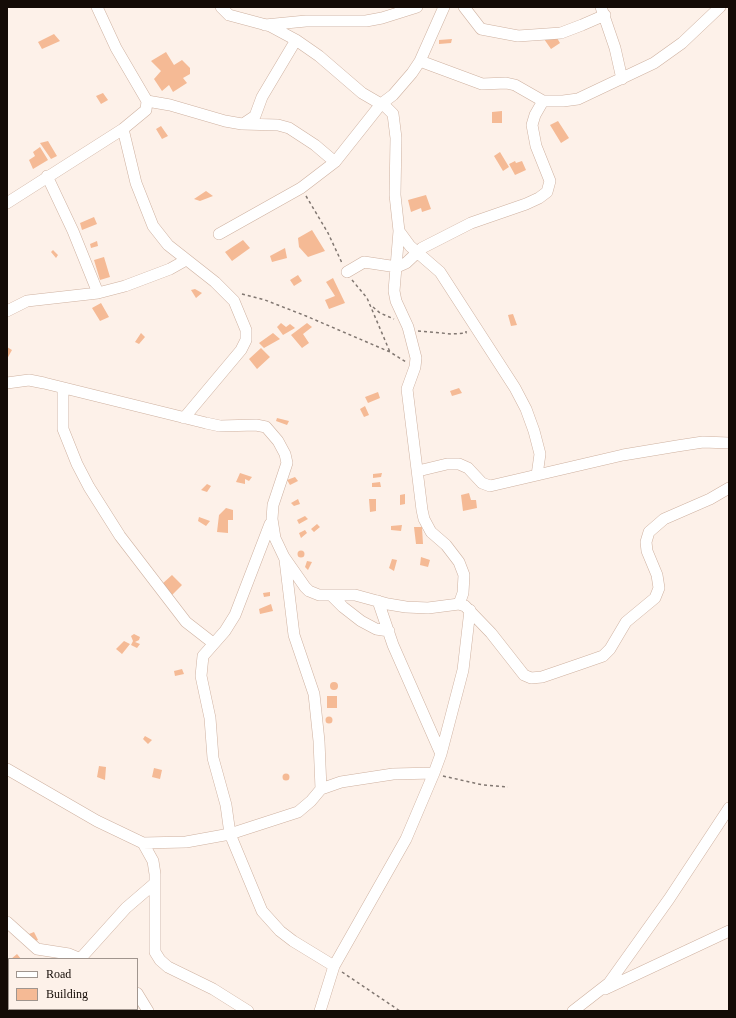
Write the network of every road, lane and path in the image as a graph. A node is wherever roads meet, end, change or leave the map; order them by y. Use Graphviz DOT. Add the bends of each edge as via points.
graph roads {
  1 [pos="98,7"];
  2 [pos="221,7"];
  3 [pos="417,7"];
  4 [pos="444,7"];
  5 [pos="464,7"];
  6 [pos="720,7"];
  7 [pos="603,11"];
  8 [pos="265,25"];
  9 [pos="296,40"];
  10 [pos="420,61"];
  11 [pos="622,79"];
  12 [pos="147,101"];
  13 [pos="544,101"];
  14 [pos="381,104"];
  15 [pos="242,124"];
  16 [pos="123,129"];
  17 [pos="335,162"];
  18 [pos="47,176"];
  19 [pos="7,203"];
  20 [pos="399,231"];
  21 [pos="219,234"];
  22 [pos="417,252"];
  23 [pos="186,260"];
  24 [pos="397,267"];
  25 [pos="347,272"];
  26 [pos="224,290"];
  27 [pos="98,292"];
  28 [pos="371,306"];
  29 [pos="7,310"];
  30 [pos="468,315"];
  31 [pos="408,327"];
  32 [pos="415,367"];
  33 [pos="7,383"];
  34 [pos="64,388"];
  35 [pos="184,418"];
  36 [pos="729,444"];
  37 [pos="418,472"];
  38 [pos="537,475"];
  39 [pos="729,488"];
  40 [pos="272,519"];
  41 [pos="284,557"];
  42 [pos="331,595"];
  43 [pos="378,601"];
  44 [pos="459,604"];
  45 [pos="470,610"];
  46 [pos="388,631"];
  47 [pos="214,643"];
  48 [pos="441,754"];
  49 [pos="7,769"];
  50 [pos="434,773"];
  51 [pos="508,787"];
  52 [pos="321,789"];
  53 [pos="729,808"];
  54 [pos="230,834"];
  55 [pos="144,843"];
  56 [pos="155,883"];
  57 [pos="7,922"];
  58 [pos="729,931"];
  59 [pos="79,958"];
  60 [pos="82,958"];
  61 [pos="334,966"];
  62 [pos="599,992"];
  63 [pos="138,995"];
  64 [pos="148,1011"];
  65 [pos="248,1011"];
  66 [pos="320,1011"];
  67 [pos="400,1011"];
  68 [pos="572,1011"];
  1 -- 12 [label="street" via="116,48"];
  2 -- 8 [label="street" via="229,15"];
  3 -- 8 [label="street" via="366,21 306,21"];
  4 -- 10 [label="street"];
  5 -- 7 [label="street" via="481,29 518,36 561,33 582,26"];
  6 -- 11 [label="street" via="682,43"];
  7 -- 11 [label="street"];
  8 -- 9 [label="street"];
  9 -- 14 [label="street" via="362,93"];
  9 -- 15 [label="street" via="262,97 255,116"];
  10 -- 13 [label="street" via="482,84 515,85"];
  10 -- 14 [label="street" via="400,87"];
  11 -- 13 [label="street" via="578,99"];
  12 -- 15 [label="street"];
  12 -- 16 [label="street" via="146,110"];
  13 -- 22 [label="street" via="532,125 536,146 550,181 547,192 526,204 480,218"];
  14 -- 17 [label="street"];
  14 -- 20 [label="street" via="391,110 394,118"];
  15 -- 17 [label="street" via="278,125 289,128"];
  16 -- 18 [label="street"];
  16 -- 23 [label="street" via="136,183 153,226 168,245"];
  17 -- 21 [label="street" via="301,188"];
  18 -- 19 [label="street"];
  18 -- 27 [label="street"];
  20 -- 22 [label="street"];
  20 -- 24 [label="street"];
  22 -- 24 [label="street" via="406,263"];
  22 -- 30 [label="street" via="440,272"];
  23 -- 26 [label="street"];
  23 -- 27 [label="street" via="148,278"];
  24 -- 25 [label="street" via="364,262"];
  24 -- 31 [label="street" via="395,296"];
  26 -- 32 [label="path" via="265,300 291,310 390,352"];
  26 -- 35 [label="street" via="240,312 246,330 246,340 231,364"];
  27 -- 29 [label="street" via="28,302"];
  28 -- 31 [label="path"];
  30 -- 31 [label="path" via="466,334 427,332"];
  30 -- 38 [label="street" via="526,409 540,454"];
  31 -- 32 [label="street" via="416,358"];
  32 -- 37 [label="street" via="407,388"];
  33 -- 34 [label="street" via="29,380"];
  34 -- 35 [label="street"];
  34 -- 47 [label="street" via="63,429 88,487 120,536 186,622"];
  35 -- 40 [label="street" via="220,426 266,426 272,432 285,454 287,465 274,499"];
  36 -- 38 [label="street" via="703,442 678,446 623,455"];
  37 -- 38 [label="street" via="447,464 459,464 468,468 482,483 490,486"];
  37 -- 44 [label="street" via="424,519 431,532 454,555 464,576 463,593"];
  39 -- 45 [label="street" via="664,519 650,532 646,542 647,551 657,575 659,588 655,598 626,622 603,656 558,672 531,678 524,675"];
  40 -- 41 [label="street" via="275,538"];
  40 -- 47 [label="street" via="235,615"];
  41 -- 42 [label="street" via="309,592"];
  41 -- 52 [label="street" via="294,635 314,694"];
  42 -- 43 [label="street" via="355,595"];
  42 -- 46 [label="street" via="361,621 376,629"];
  43 -- 44 [label="street" via="406,607 428,608"];
  43 -- 46 [label="street"];
  44 -- 45 [label="street"];
  45 -- 48 [label="street" via="463,670"];
  46 -- 48 [label="street"];
  47 -- 54 [label="street" via="203,656 201,676 210,718 213,758 226,805"];
  48 -- 50 [label="street"];
  49 -- 55 [label="street" via="97,822"];
  50 -- 51 [label="path" via="483,785"];
  50 -- 52 [label="street" via="393,774 341,782"];
  50 -- 61 [label="street" via="406,839"];
  52 -- 54 [label="street" via="311,802 298,812"];
  53 -- 62 [label="street" via="625,961"];
  54 -- 55 [label="street" via="186,842"];
  54 -- 61 [label="street" via="262,911 269,920 293,941"];
  55 -- 56 [label="street" via="153,861"];
  56 -- 60 [label="street" via="126,908"];
  56 -- 65 [label="street" via="155,952 160,960 168,967 213,989"];
  57 -- 59 [label="street" via="37,949"];
  58 -- 62 [label="street"];
  61 -- 66 [label="street"];
  61 -- 67 [label="path"];
  62 -- 68 [label="street"];
  63 -- 64 [label="street"];
}
